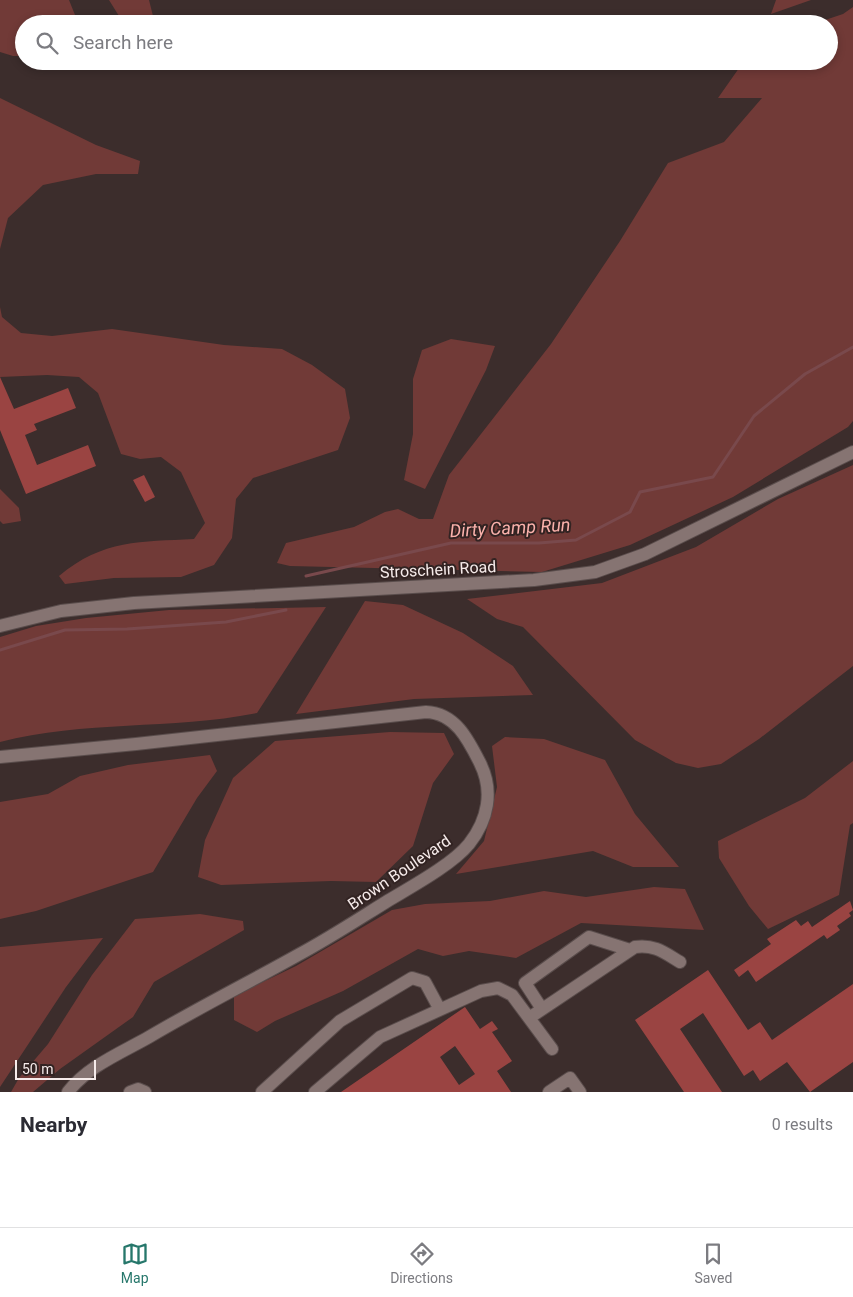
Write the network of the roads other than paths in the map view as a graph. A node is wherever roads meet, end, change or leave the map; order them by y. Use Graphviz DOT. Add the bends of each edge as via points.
graph roads {
  1 [pos="853,452"];
  2 [pos="0,626"];
  3 [pos="0,757"];
  4 [pos="630,950"];
  5 [pos="680,962"];
  6 [pos="439,1008"];
  7 [pos="542,1009"];
  8 [pos="529,1018"];
  9 [pos="552,1049"];
  10 [pos="68,1092"];
  11 [pos="130,1092"];
  12 [pos="145,1092"];
  13 [pos="262,1092"];
  14 [pos="315,1092"];
  15 [pos="550,1092"];
  16 [pos="580,1092"];
  1 -- 2 [label="street, Stroschein Road" via="686,536 628,562 595,572 534,580 117,605 60,611"];
  3 -- 10 [label="street, Brown Boulevard" via="437,712 447,717 467,738 488,788 488,809 480,828 468,846 444,865 300,954 90,1071"];
  4 -- 5 [label="street" via="644,946 658,948"];
  4 -- 7 [label="street"];
  4 -- 7 [label="street" via="589,937 525,983"];
  6 -- 8 [label="street" via="481,990 498,988 512,994"];
  6 -- 13 [label="street" via="425,982 412,978 340,1021"];
  6 -- 14 [label="street" via="380,1037"];
  7 -- 8 [label="street"];
  8 -- 9 [label="street"];
  11 -- 12 [label="street" via="138,1089"];
  15 -- 16 [label="street" via="570,1078"];
}
